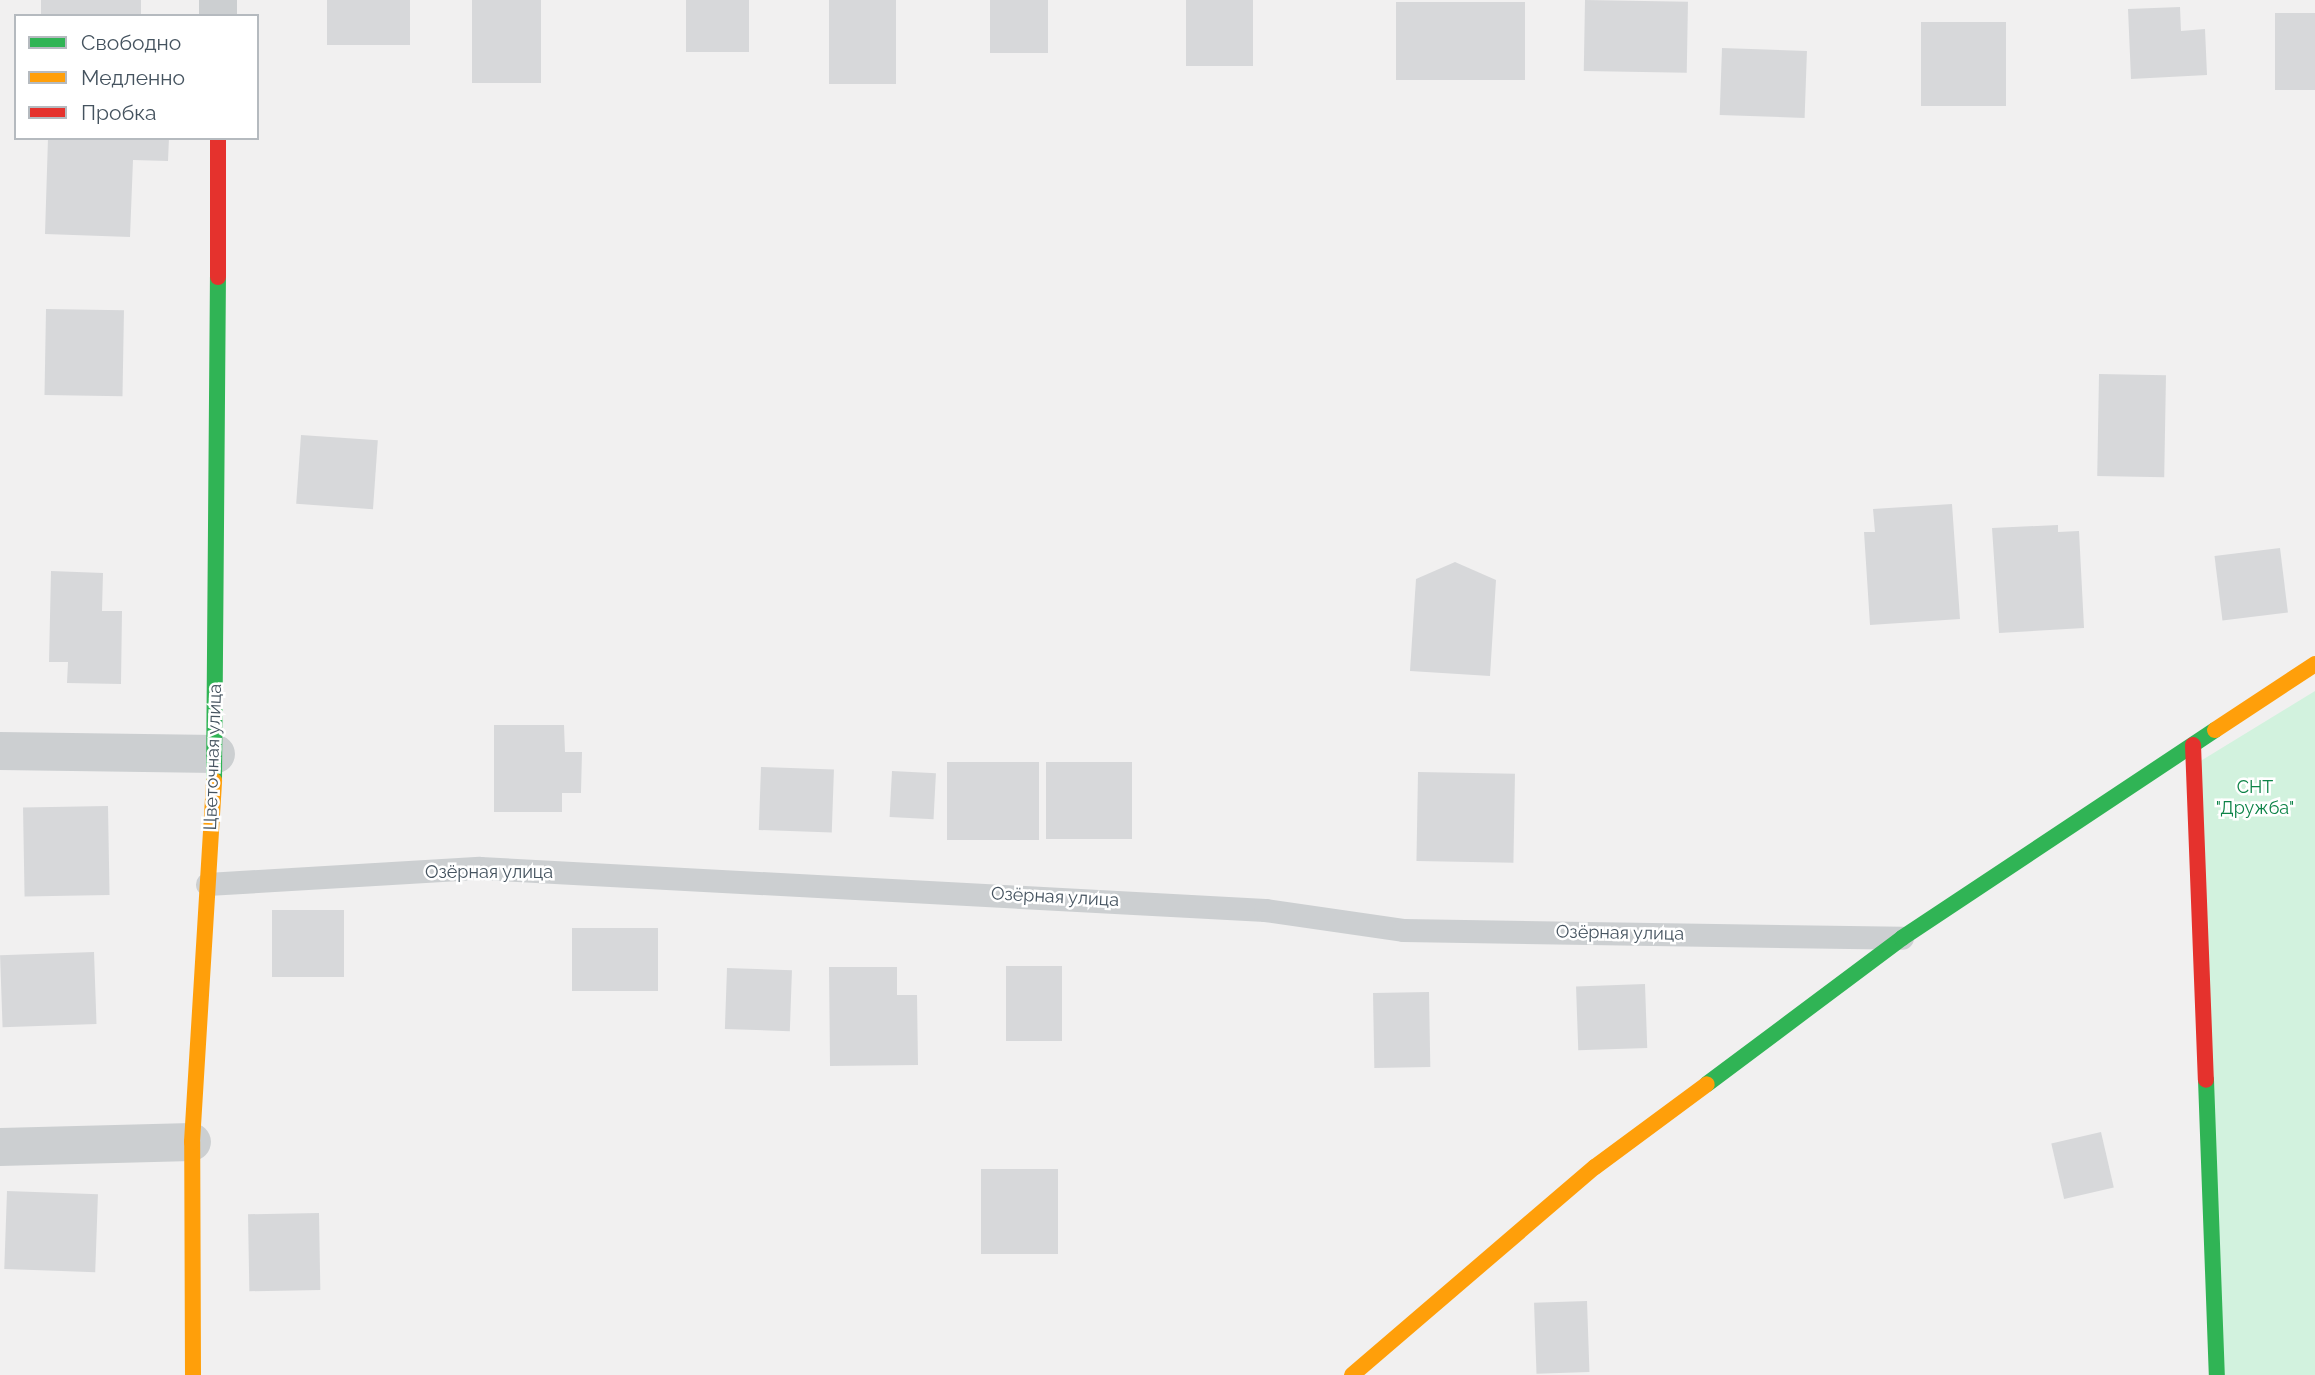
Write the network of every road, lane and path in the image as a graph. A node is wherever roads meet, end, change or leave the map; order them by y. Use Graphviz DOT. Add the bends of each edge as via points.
graph roads {
  1 [pos="218,140"];
  2 [pos="2315,664"];
  3 [pos="2193,745"];
  4 [pos="0,751"];
  5 [pos="216,754"];
  6 [pos="207,884"];
  7 [pos="1902,938"];
  8 [pos="192,1142"];
  9 [pos="0,1147"];
  10 [pos="193,1375"];
  11 [pos="1352,1375"];
  12 [pos="2217,1375"];
  1 -- 5 [label="street, Цветочная улица"];
  2 -- 3 [label="street"];
  3 -- 7 [label="street"];
  3 -- 12 [label="street"];
  4 -- 5 [label="street"];
  5 -- 6 [label="street, Цветочная улица"];
  6 -- 7 [label="lane, Озёрная улица" via="480,868 1265,910 1404,930"];
  6 -- 8 [label="street, Цветочная улица"];
  7 -- 11 [label="street" via="1594,1167"];
  8 -- 9 [label="street"];
  8 -- 10 [label="street, Цветочная улица"];
}
